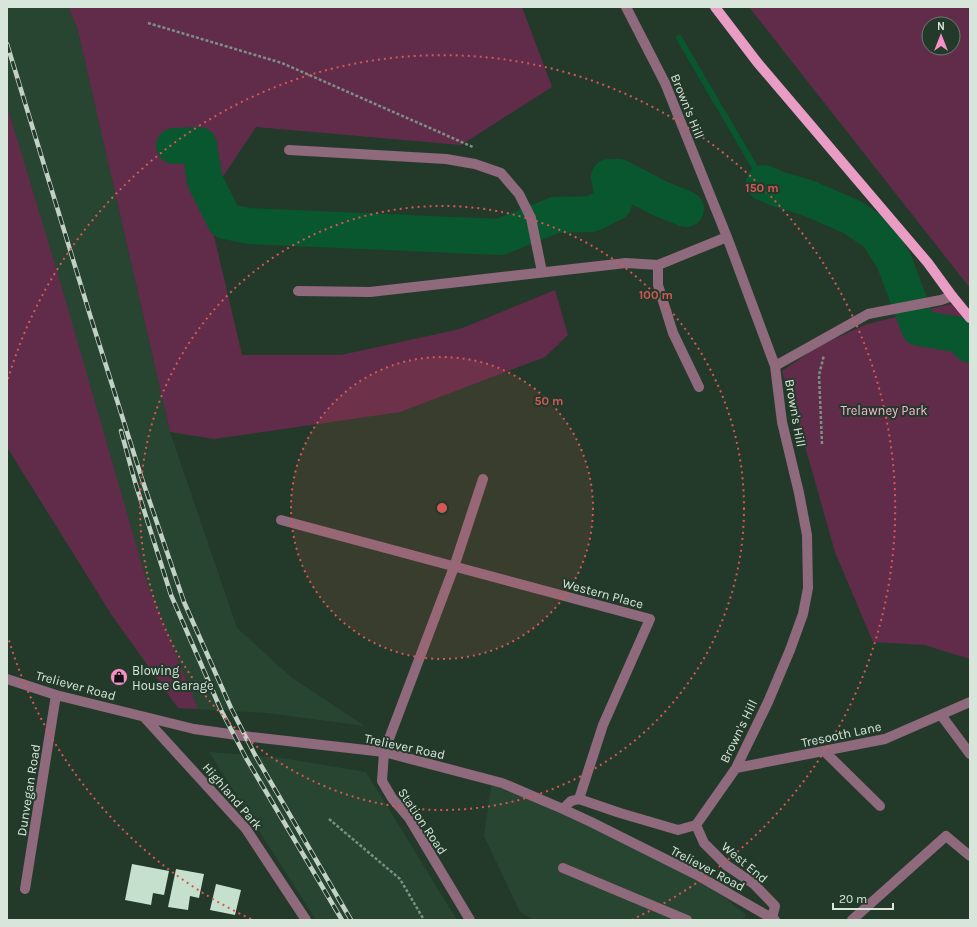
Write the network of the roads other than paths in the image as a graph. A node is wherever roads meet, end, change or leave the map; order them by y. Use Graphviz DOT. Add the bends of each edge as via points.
graph roads {
  1 [pos="626,7"];
  2 [pos="715,7"];
  3 [pos="289,150"];
  4 [pos="727,238"];
  5 [pos="658,265"];
  6 [pos="542,272"];
  7 [pos="298,291"];
  8 [pos="952,296"];
  9 [pos="970,318"];
  10 [pos="775,366"];
  11 [pos="699,387"];
  12 [pos="483,479"];
  13 [pos="281,520"];
  14 [pos="454,566"];
  15 [pos="7,679"];
  16 [pos="56,695"];
  17 [pos="970,702"];
  18 [pos="941,715"];
  19 [pos="144,717"];
  20 [pos="824,751"];
  21 [pos="384,752"];
  22 [pos="970,754"];
  23 [pos="736,768"];
  24 [pos="579,799"];
  25 [pos="880,806"];
  26 [pos="563,809"];
  27 [pos="696,825"];
  28 [pos="970,856"];
  29 [pos="563,868"];
  30 [pos="25,889"];
  31 [pos="773,919"];
  32 [pos="306,920"];
  33 [pos="470,920"];
  34 [pos="687,920"];
  35 [pos="852,920"];
  1 -- 4 [label="street, Brown's Hill" via="665,82"];
  2 -- 8 [label="main road" via="762,68 928,263"];
  3 -- 6 [label="street" via="446,160 475,164 501,173 519,194 531,218"];
  4 -- 5 [label="street"];
  4 -- 10 [label="street, Brown's Hill"];
  5 -- 6 [label="street" via="626,263"];
  5 -- 11 [label="street" via="658,285 673,333"];
  6 -- 7 [label="street" via="370,292"];
  8 -- 9 [label="main road"];
  8 -- 10 [label="street" via="868,314"];
  10 -- 23 [label="street, Brown's Hill" via="782,422 807,535 808,588 803,614 790,650"];
  12 -- 14 [label="street"];
  13 -- 14 [label="street, Western Place"];
  14 -- 21 [label="street"];
  14 -- 24 [label="street, Western Place" via="650,619 603,725"];
  15 -- 16 [label="street, Treliever Road"];
  16 -- 19 [label="street, Treliever Road"];
  16 -- 30 [label="street, Dunvegan Road"];
  17 -- 18 [label="street, Tresooth Lane"];
  18 -- 20 [label="street, Tresooth Lane" via="885,739"];
  18 -- 22 [label="street"];
  19 -- 21 [label="street, Treliever Road" via="194,729"];
  19 -- 32 [label="street, Highland Park" via="246,829"];
  20 -- 23 [label="street, Tresooth Lane"];
  20 -- 25 [label="street"];
  21 -- 26 [label="street, Treliever Road" via="502,783"];
  21 -- 33 [label="street, Station Road" via="382,781 409,818"];
  23 -- 27 [label="street, Brown's Hill"];
  24 -- 26 [label="street" via="571,801"];
  24 -- 27 [label="street" via="678,830"];
  26 -- 31 [label="street, Treliever Road" via="697,875"];
  27 -- 31 [label="street, West End" via="704,843 726,865 754,884 775,906"];
  28 -- 35 [label="street" via="946,836"];
  29 -- 34 [label="street"];
}
